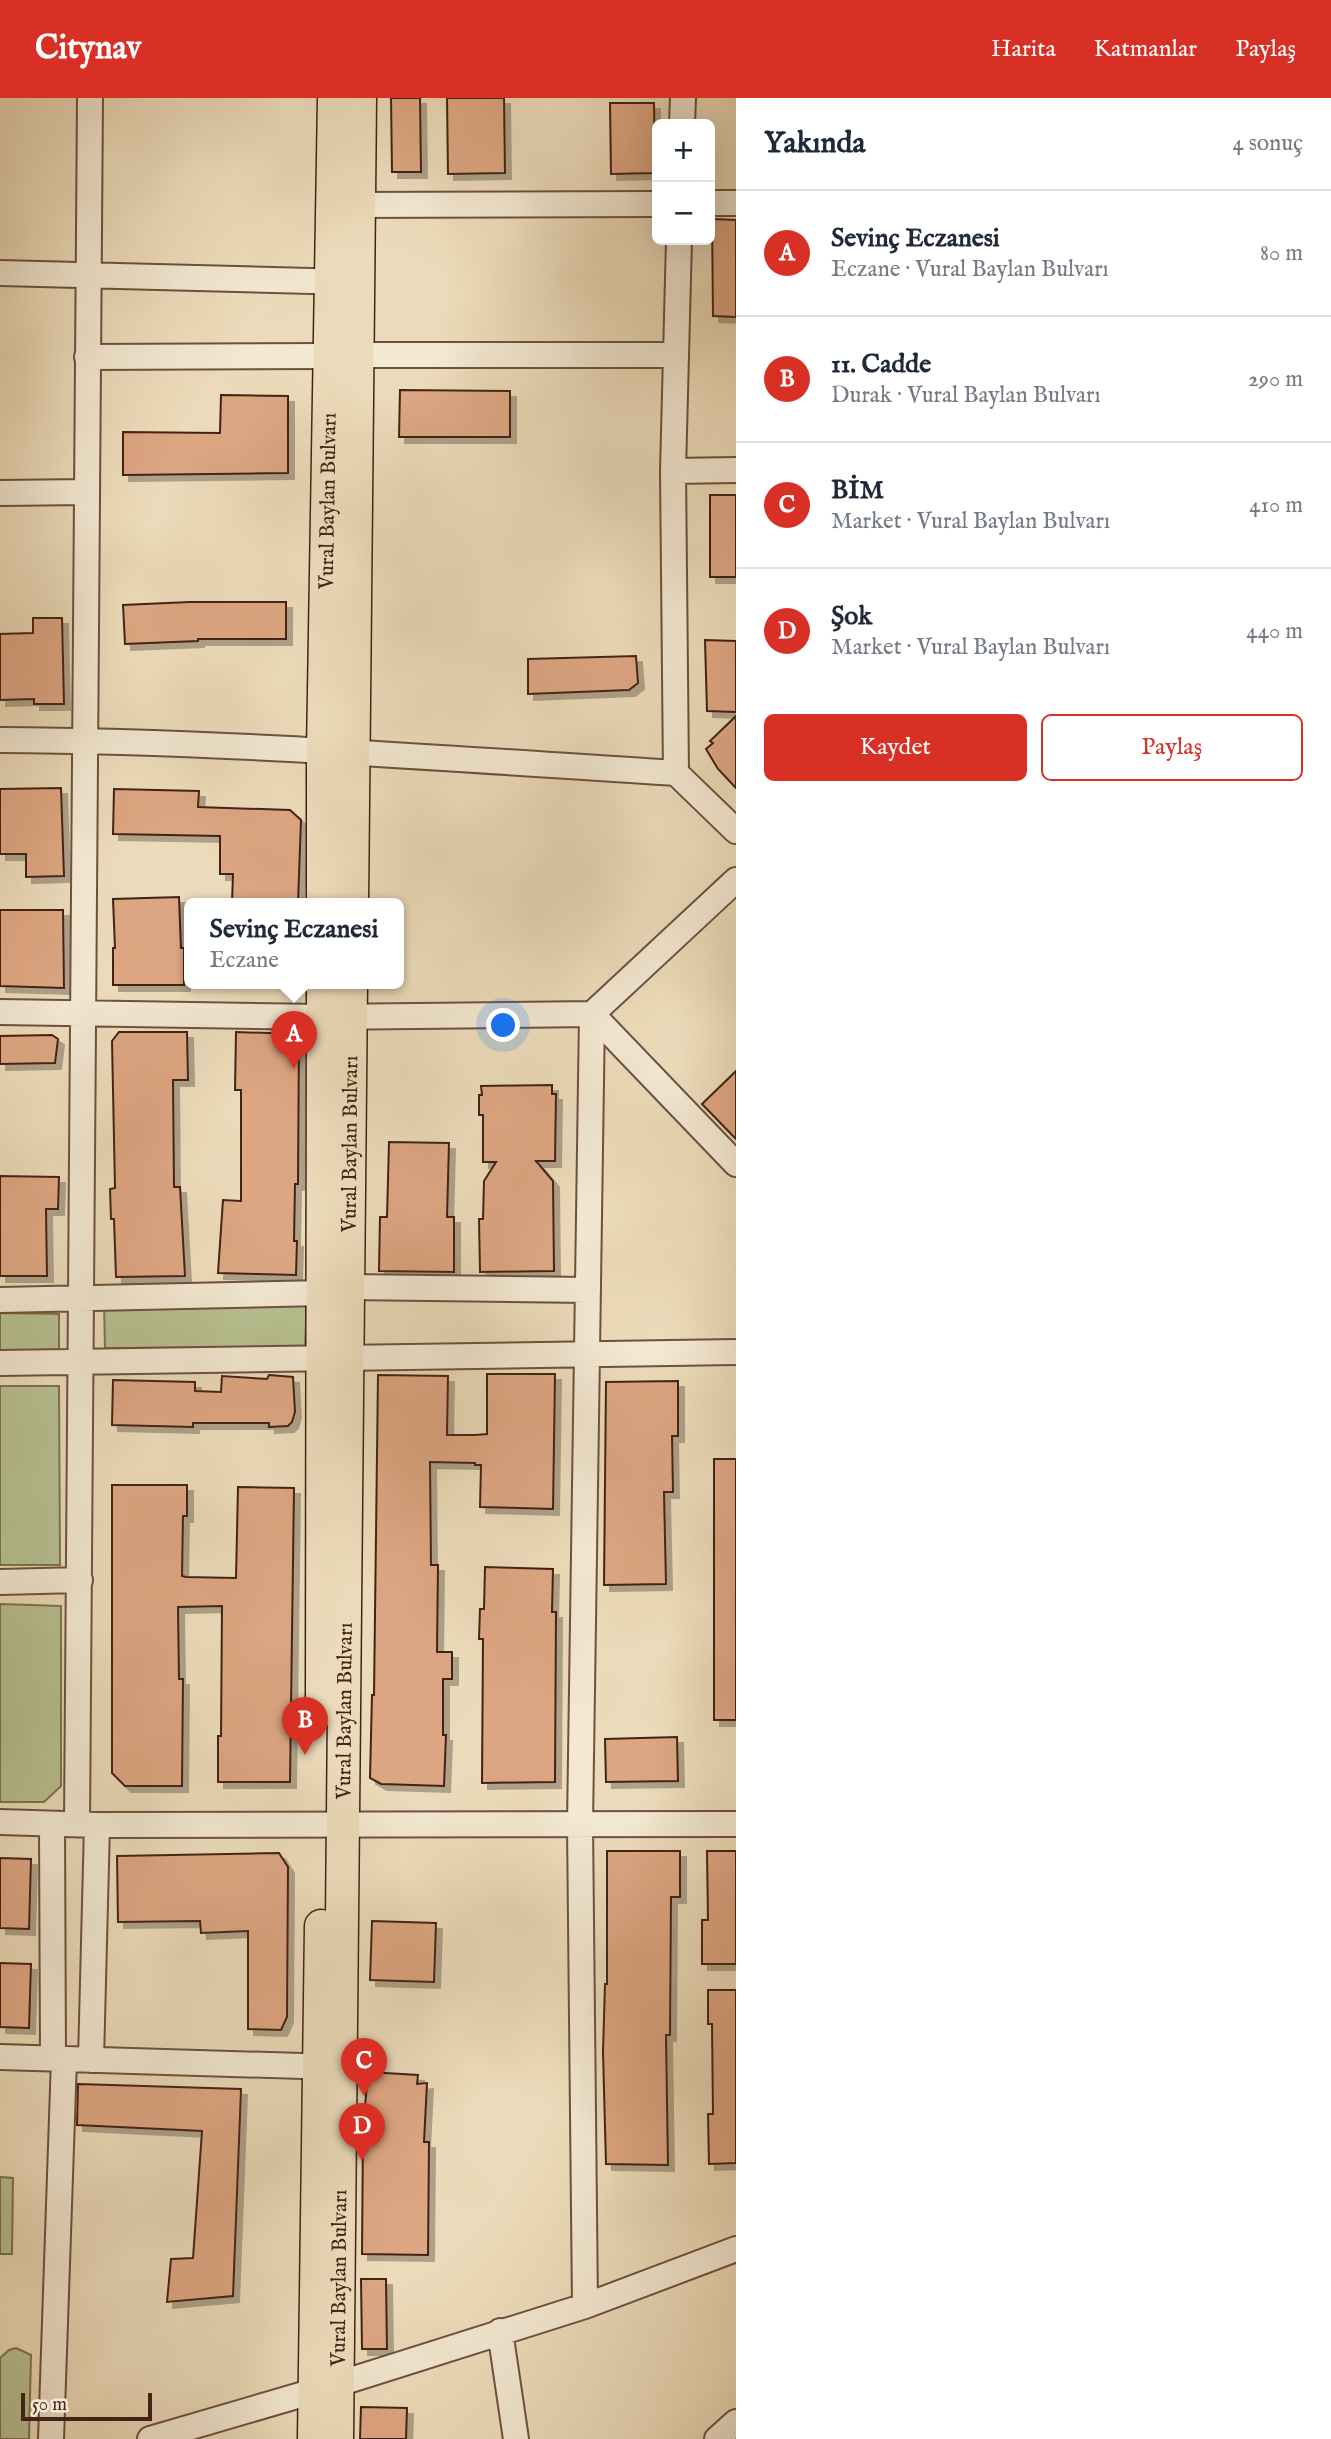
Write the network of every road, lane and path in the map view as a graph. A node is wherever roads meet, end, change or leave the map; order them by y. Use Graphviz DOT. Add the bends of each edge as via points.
graph roads {
  1 [pos="90,98"];
  2 [pos="334,98"];
  3 [pos="360,98"];
  4 [pos="683,98"];
  5 [pos="682,119"];
  6 [pos="715,203"];
  7 [pos="736,203"];
  8 [pos="652,204"];
  9 [pos="345,205"];
  10 [pos="679,245"];
  11 [pos="0,273"];
  12 [pos="87,275"];
  13 [pos="344,282"];
  14 [pos="343,355"];
  15 [pos="676,355"];
  16 [pos="87,358"];
  17 [pos="736,470"];
  18 [pos="673,471"];
  19 [pos="86,492"];
  20 [pos="0,493"];
  21 [pos="0,740"];
  22 [pos="85,741"];
  23 [pos="338,752"];
  24 [pos="676,773"];
  25 [pos="736,831"];
  26 [pos="736,880"];
  27 [pos="323,898"];
  28 [pos="352,898"];
  29 [pos="325,989"];
  30 [pos="349,989"];
  31 [pos="82,1011"];
  32 [pos="0,1012"];
  33 [pos="592,1014"];
  34 [pos="337,1017"];
  35 [pos="736,1164"];
  36 [pos="336,1290"];
  37 [pos="588,1290"];
  38 [pos="82,1297"];
  39 [pos="0,1300"];
  40 [pos="736,1352"];
  41 [pos="586,1353"];
  42 [pos="335,1359"];
  43 [pos="81,1362"];
  44 [pos="0,1363"];
  45 [pos="80,1580"];
  46 [pos="0,1582"];
  47 [pos="0,1822"];
  48 [pos="333,1824"];
  49 [pos="736,1824"];
  50 [pos="52,1825"];
  51 [pos="87,1825"];
  52 [pos="580,1825"];
  53 [pos="0,2057"];
  54 [pos="58,2059"];
  55 [pos="91,2060"];
  56 [pos="330,2067"];
  57 [pos="736,2249"];
  58 [pos="585,2306"];
  59 [pos="500,2331"];
  60 [pos="327,2387"];
  61 [pos="736,2422"];
  62 [pos="51,2439"];
  63 [pos="150,2439"];
  64 [pos="314,2439"];
  65 [pos="337,2439"];
  66 [pos="516,2439"];
  67 [pos="717,2439"];
  1 -- 12 [label="street"];
  2 -- 9 [label="main road, Vural Baylan Bulvarı"];
  3 -- 9 [label="main road, Vural Baylan Bulvarı"];
  4 -- 5 [label="street"];
  6 -- 7 [label="street"];
  8 -- 9 [label="street"];
  9 -- 13 [label="main road, Vural Baylan Bulvarı"];
  10 -- 15 [label="street"];
  11 -- 12 [label="street"];
  12 -- 13 [label="street"];
  12 -- 16 [label="street"];
  13 -- 14 [label="main road, Vural Baylan Bulvarı"];
  14 -- 15 [label="street"];
  14 -- 16 [label="street"];
  14 -- 23 [label="main road, Vural Baylan Bulvarı"];
  15 -- 18 [label="street"];
  16 -- 19 [label="street"];
  17 -- 18 [label="street"];
  18 -- 24 [label="street"];
  19 -- 20 [label="street"];
  19 -- 22 [label="street"];
  21 -- 22 [label="street"];
  22 -- 23 [label="street"];
  22 -- 31 [label="street"];
  23 -- 24 [label="street"];
  23 -- 27 [label="main road, Vural Baylan Bulvarı"];
  23 -- 28 [label="main road, Vural Baylan Bulvarı"];
  24 -- 25 [label="street"];
  26 -- 33 [label="street"];
  29 -- 34 [label="main road, Vural Baylan Bulvarı"];
  30 -- 34 [label="main road, Vural Baylan Bulvarı"];
  31 -- 32 [label="street"];
  31 -- 34 [label="street"];
  31 -- 38 [label="street"];
  33 -- 34 [label="street"];
  33 -- 35 [label="street"];
  33 -- 37 [label="street"];
  34 -- 36 [label="main road, Vural Baylan Bulvarı"];
  36 -- 37 [label="street"];
  36 -- 38 [label="street"];
  36 -- 42 [label="main road, Vural Baylan Bulvarı"];
  37 -- 41 [label="street"];
  38 -- 39 [label="street"];
  38 -- 43 [label="street"];
  40 -- 41 [label="street"];
  41 -- 42 [label="street"];
  41 -- 52 [label="street"];
  42 -- 43 [label="street"];
  42 -- 48 [label="main road, Vural Baylan Bulvarı"];
  43 -- 44 [label="street"];
  43 -- 45 [label="street"];
  45 -- 46 [label="street"];
  45 -- 51 [label="street"];
  47 -- 50 [label="street"];
  48 -- 51 [label="street"];
  48 -- 52 [label="street"];
  48 -- 56 [label="main road, Vural Baylan Bulvarı"];
  49 -- 52 [label="street"];
  50 -- 51 [label="street"];
  50 -- 54 [label="street"];
  51 -- 55 [label="street"];
  52 -- 58 [label="street"];
  53 -- 54 [label="street"];
  54 -- 55 [label="street"];
  54 -- 62 [label="street"];
  55 -- 56 [label="street"];
  56 -- 60 [label="main road, Vural Baylan Bulvarı"];
  57 -- 58 [label="street"];
  58 -- 59 [label="street"];
  59 -- 60 [label="street"];
  59 -- 66 [label="street"];
  60 -- 63 [label="street"];
  60 -- 64 [label="main road, Vural Baylan Bulvarı"];
  60 -- 65 [label="main road, Vural Baylan Bulvarı"];
  61 -- 67 [label="street"];
}
